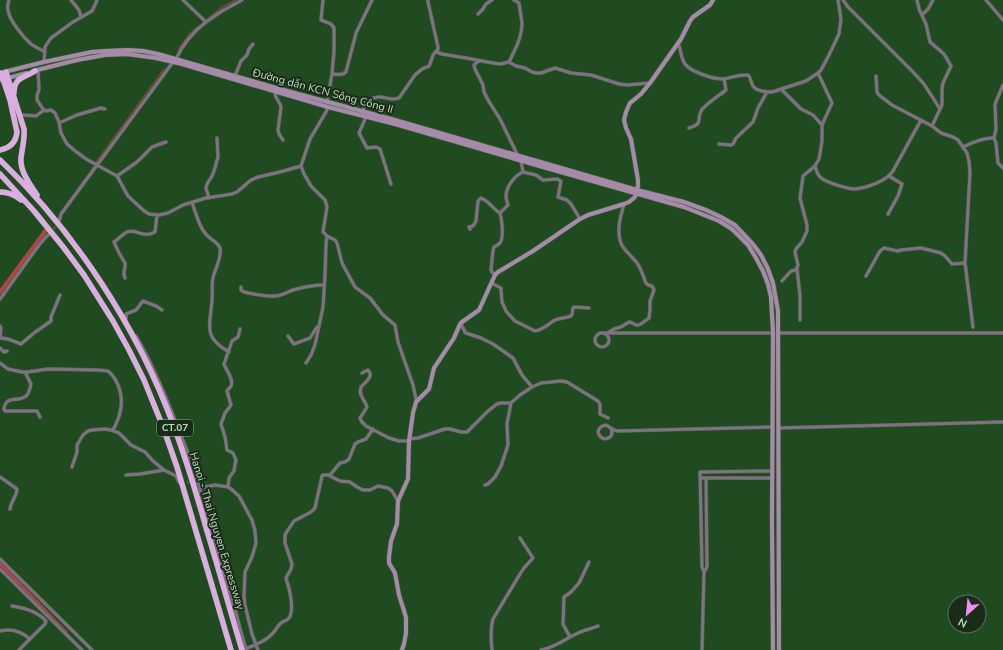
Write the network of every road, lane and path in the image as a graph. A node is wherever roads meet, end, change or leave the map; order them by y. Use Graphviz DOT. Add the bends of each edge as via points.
graph roads {
  1 [pos="9,0"];
  2 [pos="71,0"];
  3 [pos="97,0"];
  4 [pos="183,0"];
  5 [pos="242,0"];
  6 [pos="323,0"];
  7 [pos="372,0"];
  8 [pos="428,0"];
  9 [pos="492,0"];
  10 [pos="514,0"];
  11 [pos="523,0"];
  12 [pos="713,0"];
  13 [pos="838,0"];
  14 [pos="843,0"];
  15 [pos="917,0"];
  16 [pos="933,0"];
  17 [pos="986,0"];
  18 [pos="519,3"];
  19 [pos="478,14"];
  20 [pos="922,15"];
  21 [pos="81,17"];
  22 [pos="1003,20"];
  23 [pos="205,21"];
  24 [pos="678,43"];
  25 [pos="253,44"];
  26 [pos="45,52"];
  27 [pos="118,52"];
  28 [pos="436,52"];
  29 [pos="174,60"];
  30 [pos="479,60"];
  31 [pos="44,62"];
  32 [pos="509,62"];
  33 [pos="37,70"];
  34 [pos="818,73"];
  35 [pos="332,74"];
  36 [pos="3,76"];
  37 [pos="235,76"];
  38 [pos="876,76"];
  39 [pos="724,79"];
  40 [pos="650,83"];
  41 [pos="1003,85"];
  42 [pos="0,88"];
  43 [pos="781,89"];
  44 [pos="275,91"];
  45 [pos="286,92"];
  46 [pos="768,92"];
  47 [pos="12,99"];
  48 [pos="327,102"];
  49 [pos="328,107"];
  50 [pos="105,109"];
  51 [pos="940,109"];
  52 [pos="44,110"];
  53 [pos="363,111"];
  54 [pos="20,117"];
  55 [pos="366,117"];
  56 [pos="921,120"];
  57 [pos="59,123"];
  58 [pos="822,125"];
  59 [pos="932,126"];
  60 [pos="689,128"];
  61 [pos="217,138"];
  62 [pos="994,138"];
  63 [pos="283,140"];
  64 [pos="166,142"];
  65 [pos="720,144"];
  66 [pos="963,147"];
  67 [pos="489,149"];
  68 [pos="0,150"];
  69 [pos="518,156"];
  70 [pos="0,160"];
  71 [pos="521,161"];
  72 [pos="97,165"];
  73 [pos="301,166"];
  74 [pos="815,166"];
  75 [pos="1003,168"];
  76 [pos="523,172"];
  77 [pos="0,174"];
  78 [pos="117,176"];
  79 [pos="889,176"];
  80 [pos="391,184"];
  81 [pos="0,192"];
  82 [pos="636,192"];
  83 [pos="209,198"];
  84 [pos="192,203"];
  85 [pos="624,204"];
  86 [pos="500,213"];
  87 [pos="888,214"];
  88 [pos="157,215"];
  89 [pos="580,218"];
  90 [pos="59,222"];
  91 [pos="61,228"];
  92 [pos="470,229"];
  93 [pos="50,233"];
  94 [pos="327,236"];
  95 [pos="753,244"];
  96 [pos="748,245"];
  97 [pos="64,248"];
  98 [pos="965,263"];
  99 [pos="797,269"];
  100 [pos="494,274"];
  101 [pos="866,276"];
  102 [pos="125,278"];
  103 [pos="782,281"];
  104 [pos="491,283"];
  105 [pos="324,285"];
  106 [pos="241,287"];
  107 [pos="60,295"];
  108 [pos="0,299"];
  109 [pos="589,308"];
  110 [pos="162,310"];
  111 [pos="800,320"];
  112 [pos="319,324"];
  113 [pos="460,324"];
  114 [pos="0,326"];
  115 [pos="973,328"];
  116 [pos="240,329"];
  117 [pos="600,333"];
  118 [pos="610,333"];
  119 [pos="773,333"];
  120 [pos="778,333"];
  121 [pos="1003,333"];
  122 [pos="288,336"];
  123 [pos="0,338"];
  124 [pos="609,339"];
  125 [pos="0,348"];
  126 [pos="7,351"];
  127 [pos="229,352"];
  128 [pos="0,363"];
  129 [pos="306,363"];
  130 [pos="25,372"];
  131 [pos="362,373"];
  132 [pos="532,386"];
  133 [pos="418,400"];
  134 [pos="511,403"];
  135 [pos="40,417"];
  136 [pos="608,418"];
  137 [pos="1003,422"];
  138 [pos="772,427"];
  139 [pos="611,428"];
  140 [pos="778,428"];
  141 [pos="373,429"];
  142 [pos="113,430"];
  143 [pos="618,431"];
  144 [pos="612,435"];
  145 [pos="409,440"];
  146 [pos="72,467"];
  147 [pos="164,470"];
  148 [pos="772,471"];
  149 [pos="126,475"];
  150 [pos="330,475"];
  151 [pos="0,477"];
  152 [pos="700,478"];
  153 [pos="706,478"];
  154 [pos="772,478"];
  155 [pos="485,485"];
  156 [pos="228,487"];
  157 [pos="200,488"];
  158 [pos="398,501"];
  159 [pos="10,509"];
  160 [pos="520,538"];
  161 [pos="0,559"];
  162 [pos="589,562"];
  163 [pos="0,569"];
  164 [pos="704,572"];
  165 [pos="12,606"];
  166 [pos="598,626"];
  167 [pos="0,630"];
  168 [pos="570,637"];
  169 [pos="30,639"];
  170 [pos="256,644"];
  171 [pos="19,650"];
  172 [pos="82,650"];
  173 [pos="92,650"];
  174 [pos="231,650"];
  175 [pos="244,650"];
  176 [pos="258,650"];
  177 [pos="402,650"];
  178 [pos="492,650"];
  179 [pos="540,650"];
  180 [pos="702,650"];
  181 [pos="773,650"];
  182 [pos="779,650"];
  1 -- 26 [label="street" via="9,15 14,24 27,40"];
  2 -- 21 [label="street"];
  3 -- 21 [label="street" via="92,11"];
  4 -- 23 [label="street"];
  5 -- 23 [label="street"];
  6 -- 35 [label="street" via="321,20 334,28"];
  7 -- 35 [label="street" via="356,33 346,72 342,75"];
  8 -- 28 [label="street" via="438,47"];
  9 -- 19 [label="street"];
  10 -- 18 [label="street"];
  11 -- 18 [label="street"];
  12 -- 24 [label="street" via="693,17"];
  13 -- 34 [label="street" via="841,19 839,34"];
  14 -- 51 [label="street" via="924,84"];
  15 -- 20 [label="street"];
  16 -- 20 [label="street"];
  17 -- 22 [label="street"];
  18 -- 32 [label="street" via="522,23 520,35"];
  20 -- 51 [label="street" via="930,42 944,54 951,66 943,85"];
  21 -- 26 [label="street" via="52,38"];
  23 -- 29 [label="street" via="191,35"];
  24 -- 39 [label="street" via="687,66 709,77"];
  24 -- 40 [label="street"];
  25 -- 37 [label="street" via="241,61"];
  26 -- 31 [label="street"];
  27 -- 29 [label="street, Đường dẫn KCN Sông Công II" via="142,51"];
  27 -- 31 [label="street, Đường dẫn KCN Sông Công II" via="92,52"];
  27 -- 33 [label="street, Đường dẫn KCN Sông Công II"];
  28 -- 30 [label="street"];
  28 -- 53 [label="street" via="430,64 415,75 399,98 392,100 376,97 365,102"];
  29 -- 37 [label="street, Đường dẫn KCN Sông Công II"];
  29 -- 44 [label="street, Đường dẫn KCN Sông Công II"];
  29 -- 72 [label="street"];
  30 -- 32 [label="street" via="500,64"];
  30 -- 69 [label="street" via="474,65 484,92"];
  31 -- 36 [label="street, Đường dẫn KCN Sông Công II"];
  32 -- 40 [label="street" via="536,73 555,68 620,84"];
  33 -- 36 [label="street, Đường dẫn KCN Sông Công II"];
  33 -- 47 [label="highway" via="21,78 16,84"];
  33 -- 52 [label="street" via="37,98"];
  34 -- 43 [label="street" via="806,81"];
  34 -- 58 [label="street" via="832,103"];
  35 -- 48 [label="street"];
  36 -- 47 [label="highway"];
  37 -- 45 [label="street, Đường dẫn KCN Sông Công II"];
  38 -- 56 [label="street" via="878,95"];
  39 -- 46 [label="street" via="748,75 753,87"];
  39 -- 60 [label="street" via="726,90 703,108 698,124"];
  40 -- 82 [label="street" via="630,103 624,118 631,139 638,180"];
  41 -- 62 [label="street" via="995,104"];
  42 -- 47 [label="highway"];
  43 -- 46 [label="street"];
  43 -- 58 [label="street"];
  44 -- 45 [label="street, Đường dẫn KCN Sông Công II"];
  44 -- 63 [label="street" via="280,106 278,130"];
  45 -- 48 [label="street, Đường dẫn KCN Sông Công II"];
  45 -- 49 [label="street, Đường dẫn KCN Sông Công II"];
  46 -- 65 [label="street" via="752,122 733,144"];
  47 -- 54 [label="highway"];
  47 -- 68 [label="highway" via="16,137 9,148"];
  48 -- 53 [label="street, Đường dẫn KCN Sông Công II"];
  49 -- 55 [label="street, Đường dẫn KCN Sông Công II"];
  49 -- 73 [label="street" via="310,140"];
  50 -- 57 [label="street" via="76,115"];
  51 -- 59 [label="street"];
  52 -- 54 [label="street" via="36,116"];
  52 -- 57 [label="street" via="53,111"];
  53 -- 67 [label="street, Đường dẫn KCN Sông Công II"];
  54 -- 91 [label="highway" via="24,134 21,166 27,181"];
  55 -- 67 [label="street, Đường dẫn KCN Sông Công II"];
  55 -- 80 [label="street" via="359,133 367,148 380,149"];
  56 -- 59 [label="street"];
  56 -- 79 [label="street"];
  57 -- 72 [label="street" via="61,133 70,147"];
  58 -- 74 [label="street" via="820,154"];
  59 -- 66 [label="street" via="958,140"];
  61 -- 83 [label="street" via="218,157 206,188"];
  62 -- 66 [label="street"];
  62 -- 75 [label="street" via="998,163"];
  64 -- 78 [label="street" via="152,147"];
  66 -- 98 [label="street" via="967,153 970,174"];
  67 -- 69 [label="street, Đường dẫn KCN Sông Công II"];
  67 -- 71 [label="street, Đường dẫn KCN Sông Công II"];
  69 -- 82 [label="street, Đường dẫn KCN Sông Công II"];
  70 -- 91 [label="highway, Hanoi - Thai Nguyen Expressway / CT.07"];
  71 -- 76 [label="street"];
  71 -- 82 [label="street, Đường dẫn KCN Sông Công II"];
  72 -- 78 [label="street"];
  72 -- 90 [label="street" via="61,214"];
  73 -- 83 [label="street" via="255,178 232,194"];
  73 -- 94 [label="street" via="311,186 326,203 323,230"];
  74 -- 79 [label="street" via="821,178 831,184 852,188 865,187"];
  74 -- 99 [label="street" via="803,176 800,198 807,231 795,252"];
  76 -- 86 [label="street" via="510,183 506,194 508,205"];
  76 -- 89 [label="street" via="536,175 543,180 561,181 558,197 567,200"];
  77 -- 97 [label="highway, Hanoi - Thai Nguyen Expressway / CT.07"];
  78 -- 88 [label="street" via="131,199 146,212"];
  79 -- 87 [label="street" via="902,184"];
  81 -- 97 [label="highway" via="19,198"];
  82 -- 85 [label="street" via="632,200"];
  82 -- 95 [label="street" via="684,202 721,217 735,226"];
  82 -- 96 [label="street" via="719,221 732,229"];
  83 -- 84 [label="street"];
  84 -- 88 [label="street"];
  84 -- 127 [label="street" via="204,232 220,248 212,281 209,328 218,344"];
  85 -- 89 [label="street"];
  85 -- 118 [label="street" via="619,226 622,246 637,262 646,283 654,290 650,301 649,318 640,325 629,322"];
  86 -- 92 [label="street" via="481,198 478,201 476,221"];
  86 -- 100 [label="street" via="502,237 500,243 494,247 492,255 491,270"];
  88 -- 102 [label="street" via="154,233 144,235 128,232 114,242 126,265 123,273"];
  89 -- 100 [label="street"];
  91 -- 175 [label="highway, Hanoi - Thai Nguyen Expressway / CT.07" via="93,270 122,315 153,375 188,465"];
  93 -- 108 [label="street"];
  94 -- 105 [label="street"];
  94 -- 133 [label="street" via="337,243 342,263 355,287 370,298 378,310 395,325 398,342"];
  95 -- 96 [label="street"];
  95 -- 120 [label="street" via="773,283 778,311"];
  96 -- 119 [label="street" via="768,284"];
  97 -- 174 [label="highway, Hanoi - Thai Nguyen Expressway / CT.07" via="113,321 144,380 178,467"];
  98 -- 101 [label="street" via="952,264 943,254 921,248 898,251 885,248 880,251"];
  98 -- 115 [label="street"];
  99 -- 103 [label="street" via="791,271"];
  99 -- 111 [label="street"];
  100 -- 104 [label="street"];
  104 -- 109 [label="street" via="501,288 502,302 515,321 535,331 556,320 571,316 574,306"];
  104 -- 113 [label="street" via="479,310"];
  105 -- 106 [label="street" via="274,296 242,291"];
  105 -- 112 [label="street"];
  107 -- 123 [label="street" via="50,322 23,343"];
  110 -- 157 [label="street" via="143,301 136,310 126,314 126,318 160,383"];
  112 -- 122 [label="street" via="312,336 302,341 294,344"];
  112 -- 129 [label="street" via="314,348"];
  113 -- 132 [label="street" via="466,333 482,338 513,358 522,375"];
  113 -- 133 [label="street" via="434,368 429,389"];
  114 -- 123 [label="street"];
  116 -- 127 [label="street" via="238,337 232,341"];
  117 -- 118 [label="street"];
  117 -- 124 [label="street"];
  117 -- 124 [label="street" via="594,340 598,346 608,344"];
  118 -- 119 [label="street"];
  118 -- 124 [label="street"];
  119 -- 120 [label="street"];
  119 -- 138 [label="street"];
  120 -- 121 [label="street"];
  120 -- 140 [label="street"];
  125 -- 126 [label="street" via="4,352"];
  127 -- 156 [label="street" via="224,364 232,383 227,391 231,405 220,424 227,450 233,453 236,462"];
  128 -- 130 [label="street" via="8,369"];
  130 -- 135 [label="street" via="31,384 27,396 10,400 4,410 37,411"];
  130 -- 142 [label="street" via="48,369 108,370 120,391 121,405"];
  131 -- 141 [label="street" via="368,370 370,375 359,391 367,407 360,420"];
  132 -- 134 [label="street"];
  132 -- 136 [label="street" via="567,382 598,401 600,414"];
  133 -- 145 [label="street" via="415,403"];
  134 -- 145 [label="street" via="501,403 492,407 467,432 445,429"];
  134 -- 155 [label="street" via="507,424 508,445 495,477"];
  137 -- 140 [label="street"];
  138 -- 143 [label="street"];
  138 -- 148 [label="street"];
  139 -- 143 [label="street"];
  139 -- 144 [label="street"];
  139 -- 144 [label="street" via="603,425 598,432 604,439"];
  140 -- 182 [label="street"];
  141 -- 145 [label="street" via="399,441"];
  141 -- 150 [label="street" via="366,440 355,444 349,459 340,463"];
  142 -- 146 [label="street" via="96,429 83,435 78,443"];
  142 -- 147 [label="street" via="131,445 145,452"];
  143 -- 144 [label="street"];
  145 -- 158 [label="street" via="408,479"];
  147 -- 149 [label="street"];
  147 -- 174 [label="street" via="176,476 181,485"];
  148 -- 152 [label="street" via="700,472"];
  148 -- 154 [label="street"];
  150 -- 158 [label="street" via="363,490 378,486 388,488"];
  150 -- 170 [label="street" via="323,475 321,478 315,508 294,521 285,535 292,564 286,578 290,589 290,616 281,622 272,634"];
  151 -- 159 [label="street" via="17,489"];
  152 -- 153 [label="street"];
  152 -- 164 [label="street"];
  153 -- 154 [label="street"];
  153 -- 164 [label="street" via="707,567"];
  154 -- 181 [label="street"];
  156 -- 157 [label="street" via="215,485"];
  156 -- 170 [label="street" via="237,494 250,515 255,531 256,547 245,572 244,596"];
  157 -- 175 [label="street"];
  158 -- 177 [label="street" via="397,524 391,542 389,563 405,614 406,633"];
  160 -- 178 [label="street" via="533,558 520,574 493,619"];
  161 -- 173 [label="street"];
  162 -- 168 [label="street" via="579,584 564,597 563,624"];
  163 -- 172 [label="street"];
  164 -- 180 [label="street"];
  165 -- 169 [label="street" via="28,609 46,621"];
  166 -- 168 [label="street"];
  167 -- 169 [label="street" via="17,631"];
  168 -- 179 [label="street" via="551,648"];
  169 -- 171 [label="street"];
  170 -- 175 [label="street"];
  170 -- 176 [label="street"];
}
